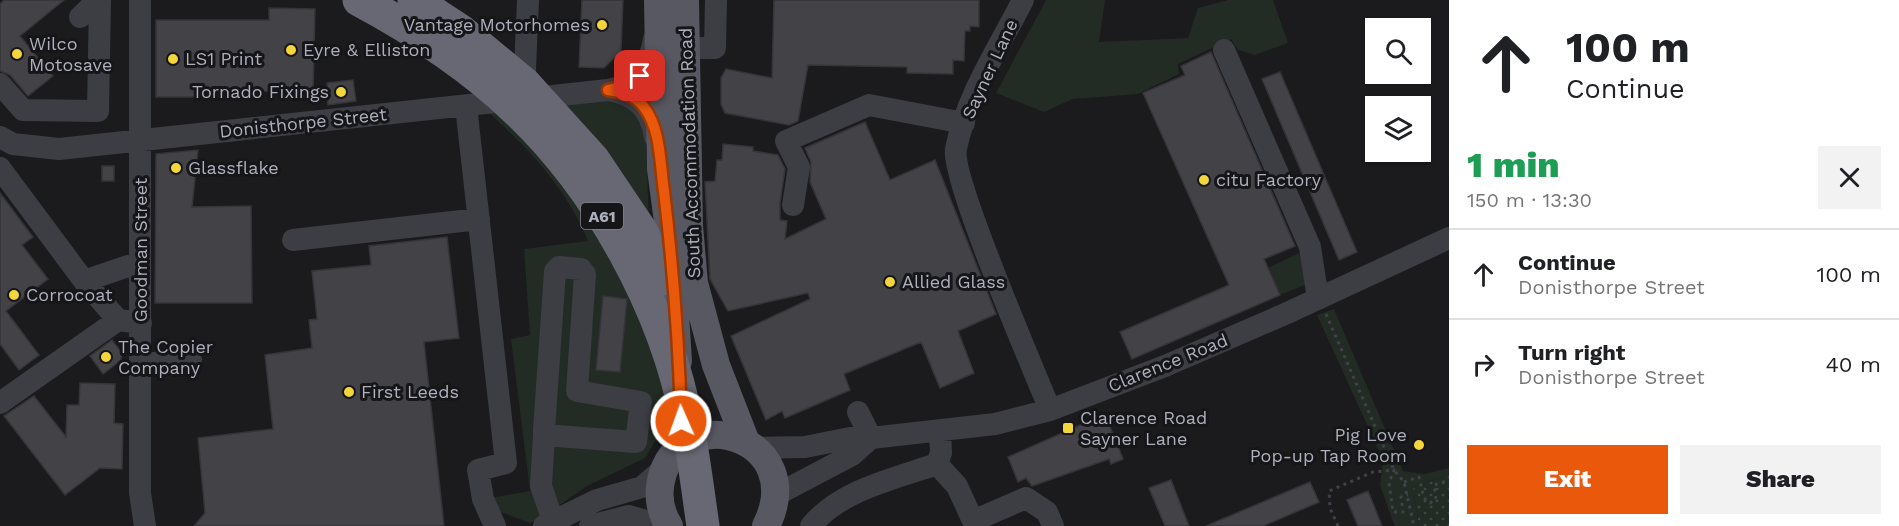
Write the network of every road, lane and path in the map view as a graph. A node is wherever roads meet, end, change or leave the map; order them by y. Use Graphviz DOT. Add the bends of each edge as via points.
graph roads {
  1 [pos="99,0"];
  2 [pos="140,0"];
  3 [pos="359,0"];
  4 [pos="414,0"];
  5 [pos="528,0"];
  6 [pos="685,0"];
  7 [pos="716,0"];
  8 [pos="1023,0"];
  9 [pos="658,6"];
  10 [pos="80,18"];
  11 [pos="686,48"];
  12 [pos="1224,50"];
  13 [pos="0,84"];
  14 [pos="608,90"];
  15 [pos="524,99"];
  16 [pos="466,106"];
  17 [pos="964,123"];
  18 [pos="0,137"];
  19 [pos="141,141"];
  20 [pos="0,168"];
  21 [pos="661,170"];
  22 [pos="793,205"];
  23 [pos="479,219"];
  24 [pos="1449,238"];
  25 [pos="293,240"];
  26 [pos="140,262"];
  27 [pos="84,280"];
  28 [pos="1319,299"];
  29 [pos="118,320"];
  30 [pos="141,323"];
  31 [pos="191,360"];
  32 [pos="141,364"];
  33 [pos="0,403"];
  34 [pos="1050,410"];
  35 [pos="858,412"];
  36 [pos="940,431"];
  37 [pos="544,435"];
  38 [pos="871,438"];
  39 [pos="751,445"];
  40 [pos="670,460"];
  41 [pos="937,464"];
  42 [pos="1394,470"];
  43 [pos="1449,480"];
  44 [pos="1404,482"];
  45 [pos="776,495"];
  46 [pos="1408,495"];
  47 [pos="141,500"];
  48 [pos="549,523"];
  49 [pos="136,526"];
  50 [pos="145,526"];
  51 [pos="495,526"];
  52 [pos="590,526"];
  53 [pos="663,526"];
  54 [pos="669,526"];
  55 [pos="702,526"];
  56 [pos="725,526"];
  57 [pos="766,526"];
  58 [pos="811,526"];
  59 [pos="1053,526"];
  60 [pos="1338,526"];
  61 [pos="1414,526"];
  1 -- 10 [label="street"];
  1 -- 13 [label="street" via="98,111 23,110"];
  2 -- 19 [label="street, Goodman Street"];
  3 -- 55 [label="highway, A61, bridge" via="415,30 515,109 569,168 626,251 660,329 687,421"];
  4 -- 56 [label="highway, A61, bridge" via="461,31 525,84 593,159 642,232 680,318 708,415"];
  5 -- 15 [label="street"];
  6 -- 11 [label="main road, South Accommodation Road"];
  7 -- 11 [label="street" via="715,48"];
  8 -- 17 [label="street, Sayner Lane"];
  9 -- 14 [label="street, Donisthorpe Street" via="653,47 645,69 628,85"];
  9 -- 21 [label="main road, South Accommodation Road"];
  11 -- 39 [label="main road, South Accommodation Road" via="689,226 694,283 716,365"];
  12 -- 28 [label="street" via="1310,247"];
  14 -- 15 [label="street, Donisthorpe Street"];
  14 -- 21 [label="street, Donisthorpe Street" via="629,95 644,106 654,131"];
  15 -- 16 [label="street, Donisthorpe Street"];
  16 -- 19 [label="street, Donisthorpe Street"];
  16 -- 23 [label="street"];
  17 -- 22 [label="street" via="869,105 786,141 799,167"];
  17 -- 34 [label="street, Sayner Lane" via="955,152 964,192"];
  18 -- 19 [label="street, Donisthorpe Street" via="13,144 59,149"];
  19 -- 26 [label="street, Goodman Street"];
  20 -- 27 [label="street"];
  21 -- 40 [label="main road, South Accommodation Road" via="671,246 681,388 681,421"];
  23 -- 25 [label="street"];
  23 -- 51 [label="street" via="506,463 478,470 483,499"];
  24 -- 28 [label="street, Clarence Road"];
  26 -- 27 [label="street"];
  26 -- 30 [label="street, Goodman Street"];
  27 -- 29 [label="street"];
  28 -- 34 [label="street, Clarence Road" via="1165,366"];
  28 -- 42 [label="path"];
  29 -- 30 [label="street"];
  29 -- 33 [label="street"];
  30 -- 32 [label="street, Goodman Street"];
  31 -- 32 [label="street"];
  32 -- 47 [label="street, Goodman Street"];
  34 -- 36 [label="street, Clarence Road" via="994,424"];
  35 -- 38 [label="street"];
  36 -- 38 [label="street, Clarence Road"];
  36 -- 41 [label="street"];
  37 -- 37 [label="street" via="636,442 641,402 577,391 585,274 581,269 559,267 555,271"];
  37 -- 48 [label="street" via="540,486"];
  38 -- 39 [label="street, Clarence Road" via="805,447"];
  38 -- 45 [label="street" via="852,455"];
  39 -- 40 [label="main road" via="721,434 706,435 687,443"];
  39 -- 45 [label="main road, South Accommodation Road" via="768,463"];
  40 -- 48 [label="street" via="642,487 597,500"];
  40 -- 54 [label="main road, South Accommodation Road" via="660,483 660,504"];
  41 -- 58 [label="street" via="842,501"];
  41 -- 59 [label="street" via="957,486 973,521 1026,498 1047,512"];
  42 -- 44 [label="path"];
  42 -- 46 [label="path" via="1389,483 1393,512 1403,512 1401,497"];
  42 -- 60 [label="path" via="1373,472 1329,491 1330,508"];
  43 -- 44 [label="path" via="1434,486 1436,499 1430,503 1424,498 1419,477"];
  44 -- 46 [label="path"];
  45 -- 57 [label="main road"];
  46 -- 61 [label="path"];
  47 -- 49 [label="street, Goodman Street"];
  47 -- 50 [label="street, Goodman Street"];
  52 -- 53 [label="street" via="629,516"];
}
